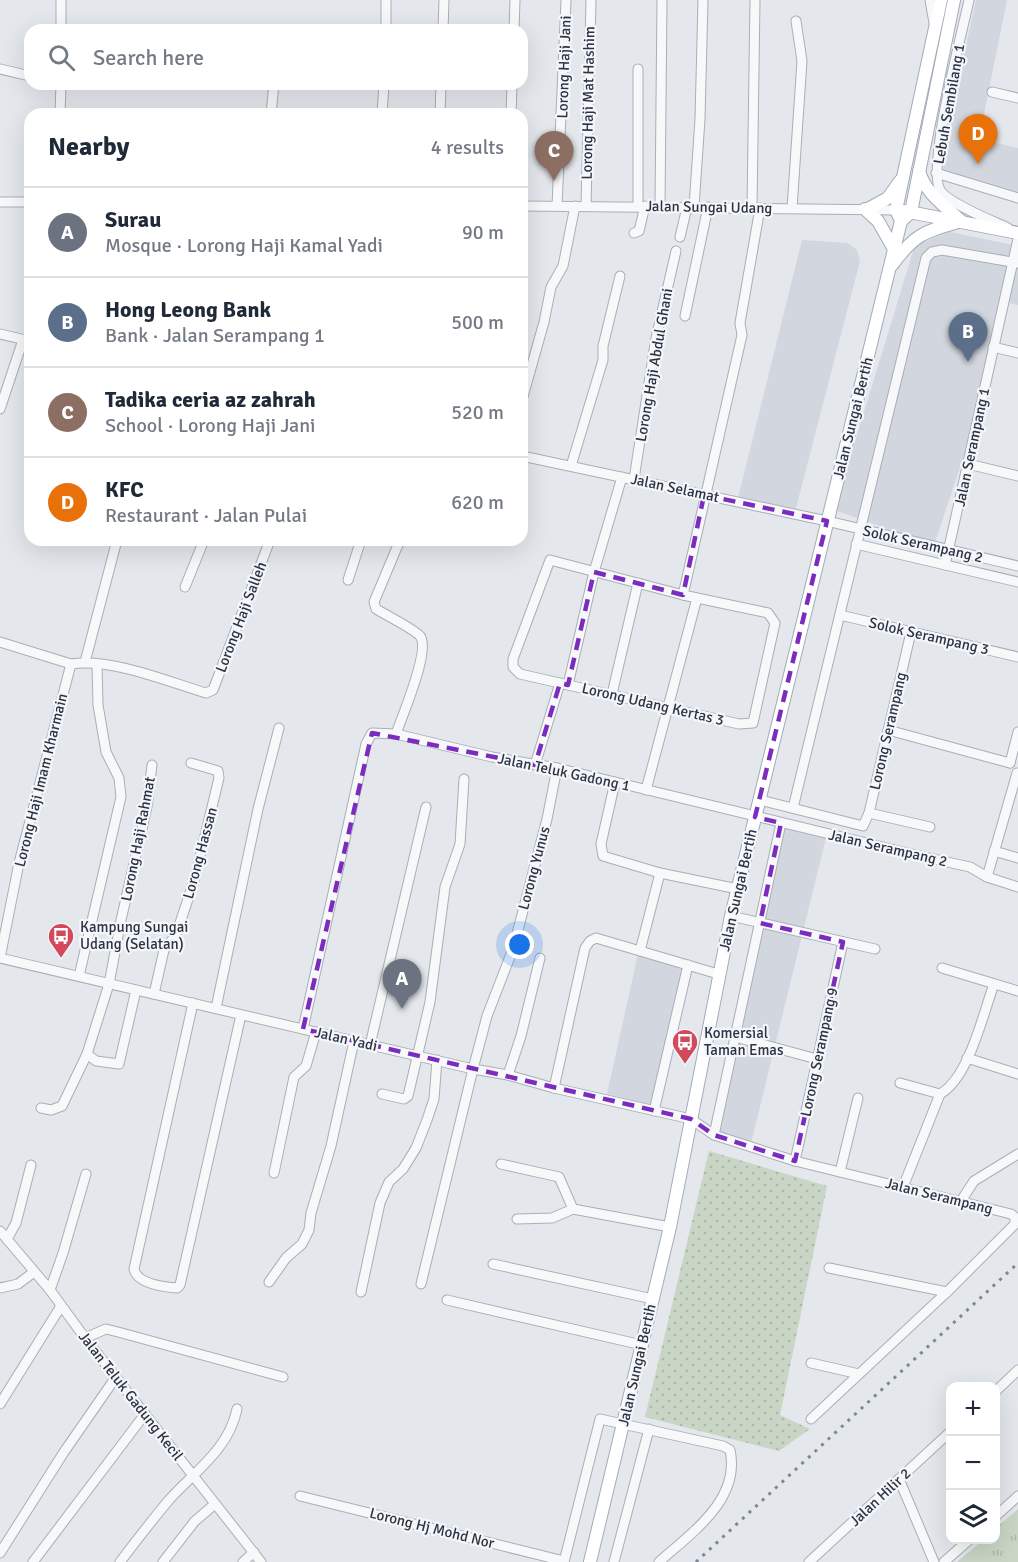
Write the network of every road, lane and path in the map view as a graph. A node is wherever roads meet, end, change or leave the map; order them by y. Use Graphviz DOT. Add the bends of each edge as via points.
graph roads {
  1 [pos="61,0"];
  2 [pos="386,0"];
  3 [pos="444,0"];
  4 [pos="515,0"];
  5 [pos="566,0"];
  6 [pos="591,0"];
  7 [pos="663,0"];
  8 [pos="703,0"];
  9 [pos="755,0"];
  10 [pos="930,0"];
  11 [pos="941,0"];
  12 [pos="954,0"];
  13 [pos="969,0"];
  14 [pos="796,21"];
  15 [pos="61,24"];
  16 [pos="386,24"];
  17 [pos="444,24"];
  18 [pos="514,24"];
  19 [pos="935,29"];
  20 [pos="0,69"];
  21 [pos="638,69"];
  22 [pos="24,75"];
  23 [pos="61,90"];
  24 [pos="273,90"];
  25 [pos="384,90"];
  26 [pos="441,90"];
  27 [pos="512,90"];
  28 [pos="992,92"];
  29 [pos="1018,98"];
  30 [pos="60,108"];
  31 [pos="272,108"];
  32 [pos="382,108"];
  33 [pos="440,108"];
  34 [pos="511,108"];
  35 [pos="905,169"];
  36 [pos="919,171"];
  37 [pos="936,173"];
  38 [pos="1018,198"];
  39 [pos="0,202"];
  40 [pos="24,202"];
  41 [pos="528,206"];
  42 [pos="557,206"];
  43 [pos="575,206"];
  44 [pos="586,206"];
  45 [pos="641,206"];
  46 [pos="660,206"];
  47 [pos="690,207"];
  48 [pos="708,207"];
  49 [pos="756,208"];
  50 [pos="792,208"];
  51 [pos="867,209"];
  52 [pos="903,214"];
  53 [pos="962,221"];
  54 [pos="634,233"];
  55 [pos="1018,233"];
  56 [pos="680,237"];
  57 [pos="1018,239"];
  58 [pos="894,249"];
  59 [pos="676,251"];
  60 [pos="1015,263"];
  61 [pos="889,269"];
  62 [pos="620,276"];
  63 [pos="685,316"];
  64 [pos="0,334"];
  65 [pos="24,339"];
  66 [pos="993,347"];
  67 [pos="24,348"];
  68 [pos="1018,353"];
  69 [pos="528,379"];
  70 [pos="0,409"];
  71 [pos="528,457"];
  72 [pos="968,464"];
  73 [pos="571,466"];
  74 [pos="1018,476"];
  75 [pos="622,477"];
  76 [pos="634,479"];
  77 [pos="705,495"];
  78 [pos="827,521"];
  79 [pos="859,529"];
  80 [pos="856,544"];
  81 [pos="115,546"];
  82 [pos="202,546"];
  83 [pos="268,546"];
  84 [pos="359,546"];
  85 [pos="397,546"];
  86 [pos="949,550"];
  87 [pos="945,565"];
  88 [pos="1018,567"];
  89 [pos="594,572"];
  90 [pos="348,580"];
  91 [pos="1018,582"];
  92 [pos="638,583"];
  93 [pos="185,587"];
  94 [pos="683,595"];
  95 [pos="697,598"];
  96 [pos="840,615"];
  97 [pos="911,632"];
  98 [pos="0,642"];
  99 [pos="1018,657"];
  100 [pos="85,662"];
  101 [pos="71,664"];
  102 [pos="97,664"];
  103 [pos="564,684"];
  104 [pos="612,694"];
  105 [pos="669,707"];
  106 [pos="279,728"];
  107 [pos="888,730"];
  108 [pos="1018,732"];
  109 [pos="396,734"];
  110 [pos="191,763"];
  111 [pos="1010,763"];
  112 [pos="152,765"];
  113 [pos="535,765"];
  114 [pos="557,768"];
  115 [pos="1017,773"];
  116 [pos="464,778"];
  117 [pos="615,782"];
  118 [pos="646,790"];
  119 [pos="759,800"];
  120 [pos="426,807"];
  121 [pos="793,808"];
  122 [pos="869,813"];
  123 [pos="755,817"];
  124 [pos="781,823"];
  125 [pos="930,827"];
  126 [pos="994,851"];
  127 [pos="1018,858"];
  128 [pos="660,873"];
  129 [pos="987,877"];
  130 [pos="1018,887"];
  131 [pos="738,890"];
  132 [pos="731,916"];
  133 [pos="760,923"];
  134 [pos="843,942"];
  135 [pos="874,950"];
  136 [pos="640,951"];
  137 [pos="0,958"];
  138 [pos="540,958"];
  139 [pos="688,965"];
  140 [pos="942,968"];
  141 [pos="718,974"];
  142 [pos="79,976"];
  143 [pos="109,984"];
  144 [pos="994,984"];
  145 [pos="136,990"];
  146 [pos="1018,991"];
  147 [pos="154,994"];
  148 [pos="193,1003"];
  149 [pos="216,1008"];
  150 [pos="241,1015"];
  151 [pos="303,1029"];
  152 [pos="315,1032"];
  153 [pos="735,1037"];
  154 [pos="354,1041"];
  155 [pos="370,1045"];
  156 [pos="87,1054"];
  157 [pos="416,1055"];
  158 [pos="967,1058"];
  159 [pos="817,1059"];
  160 [pos="437,1060"];
  161 [pos="473,1069"];
  162 [pos="1018,1074"];
  163 [pos="508,1075"];
  164 [pos="900,1083"];
  165 [pos="554,1088"];
  166 [pos="382,1094"];
  167 [pos="940,1094"];
  168 [pos="858,1098"];
  169 [pos="41,1108"];
  170 [pos="654,1111"];
  171 [pos="691,1119"];
  172 [pos="714,1136"];
  173 [pos="1018,1154"];
  174 [pos="795,1161"];
  175 [pos="501,1164"];
  176 [pos="31,1166"];
  177 [pos="840,1172"];
  178 [pos="274,1173"];
  179 [pos="86,1174"];
  180 [pos="903,1187"];
  181 [pos="961,1202"];
  182 [pos="573,1209"];
  183 [pos="517,1219"];
  184 [pos="670,1227"];
  185 [pos="0,1231"];
  186 [pos="7,1239"];
  187 [pos="493,1264"];
  188 [pos="829,1268"];
  189 [pos="34,1272"];
  190 [pos="269,1282"];
  191 [pos="422,1284"];
  192 [pos="0,1288"];
  193 [pos="50,1290"];
  194 [pos="361,1292"];
  195 [pos="947,1292"];
  196 [pos="652,1299"];
  197 [pos="447,1300"];
  198 [pos="61,1306"];
  199 [pos="85,1338"];
  200 [pos="642,1345"];
  201 [pos="811,1363"];
  202 [pos="1018,1370"];
  203 [pos="859,1374"];
  204 [pos="116,1377"];
  205 [pos="283,1377"];
  206 [pos="1000,1387"];
  207 [pos="0,1404"];
  208 [pos="237,1408"];
  209 [pos="145,1414"];
  210 [pos="811,1419"];
  211 [pos="623,1423"];
  212 [pos="649,1429"];
  213 [pos="947,1436"];
  214 [pos="193,1477"];
  215 [pos="899,1479"];
  216 [pos="300,1496"];
  217 [pos="1018,1496"];
  218 [pos="215,1504"];
  219 [pos="1000,1512"];
  220 [pos="964,1544"];
  221 [pos="254,1552"];
  222 [pos="820,1552"];
  223 [pos="0,1553"];
  224 [pos="564,1561"];
  225 [pos="33,1562"];
  226 [pos="120,1562"];
  227 [pos="163,1562"];
  228 [pos="243,1562"];
  229 [pos="261,1562"];
  230 [pos="590,1562"];
  231 [pos="614,1562"];
  232 [pos="659,1562"];
  233 [pos="809,1562"];
  234 [pos="824,1562"];
  235 [pos="934,1562"];
  236 [pos="944,1562"];
  1 -- 15 [label="street"];
  2 -- 16 [label="street"];
  3 -- 17 [label="street"];
  4 -- 18 [label="street"];
  5 -- 42 [label="street, Lorong Haji Jani"];
  6 -- 44 [label="street, Lorong Haji Mat Hashim"];
  7 -- 46 [label="street"];
  8 -- 47 [label="street" via="700,119"];
  9 -- 49 [label="street"];
  10 -- 19 [label="street"];
  11 -- 19 [label="main road, Jalan Sungai Bertih"];
  12 -- 36 [label="main road, Jalan Sungai Bertih"];
  13 -- 37 [label="street, Lebuh Sembilang 1" via="941,130"];
  14 -- 50 [label="street" via="802,61"];
  19 -- 35 [label="main road, Jalan Sungai Bertih"];
  20 -- 22 [label="street"];
  21 -- 45 [label="street"];
  23 -- 30 [label="street"];
  24 -- 31 [label="street"];
  25 -- 32 [label="street"];
  26 -- 33 [label="street"];
  27 -- 34 [label="street"];
  28 -- 29 [label="street"];
  35 -- 51 [label="main road" via="888,198"];
  35 -- 52 [label="main road, Jalan Sungai Bertih"];
  36 -- 52 [label="main road, Jalan Sungai Bertih"];
  36 -- 53 [label="main road" via="929,192"];
  37 -- 38 [label="street"];
  37 -- 55 [label="street, Lebuh Sembilang 1" via="947,198"];
  39 -- 40 [label="street"];
  41 -- 42 [label="street, Jalan Sungai Udang"];
  42 -- 43 [label="street, Jalan Sungai Udang"];
  43 -- 44 [label="street, Jalan Sungai Udang"];
  43 -- 69 [label="street" via="563,266 551,288"];
  44 -- 45 [label="street, Jalan Sungai Udang"];
  45 -- 46 [label="street, Jalan Sungai Udang"];
  45 -- 54 [label="street" via="639,231"];
  46 -- 47 [label="street, Jalan Sungai Udang"];
  47 -- 48 [label="street, Jalan Sungai Udang"];
  47 -- 56 [label="street"];
  48 -- 49 [label="street, Jalan Sungai Udang"];
  48 -- 63 [label="street"];
  49 -- 50 [label="street, Jalan Sungai Udang"];
  49 -- 77 [label="street" via="740,323 742,335"];
  50 -- 51 [label="street, Jalan Sungai Udang"];
  51 -- 52 [label="street, Jalan Sungai Udang"];
  51 -- 58 [label="main road"];
  52 -- 53 [label="main road"];
  52 -- 58 [label="main road, Jalan Sungai Bertih"];
  53 -- 55 [label="main road"];
  53 -- 61 [label="main road" via="908,243"];
  57 -- 60 [label="street, Jalan Serampang 1"];
  58 -- 61 [label="main road, Jalan Sungai Bertih"];
  59 -- 76 [label="street, Lorong Haji Abdul Ghani" via="656,338"];
  60 -- 66 [label="street, Jalan Serampang 1"];
  60 -- 79 [label="street" via="942,250 926,258"];
  61 -- 78 [label="main road, Jalan Sungai Bertih"];
  62 -- 73 [label="street" via="603,360"];
  64 -- 65 [label="street"];
  66 -- 68 [label="street"];
  66 -- 72 [label="street, Jalan Serampang 1"];
  67 -- 70 [label="street"];
  71 -- 73 [label="street, Jalan Selamat"];
  72 -- 74 [label="street"];
  72 -- 86 [label="street, Jalan Serampang 1"];
  73 -- 75 [label="street, Jalan Selamat"];
  75 -- 76 [label="street, Jalan Selamat"];
  75 -- 89 [label="street"];
  76 -- 77 [label="street, Jalan Selamat"];
  77 -- 78 [label="street, Jalan Selamat"];
  77 -- 94 [label="street"];
  78 -- 79 [label="street, Solok Serampang 2"];
  78 -- 119 [label="main road, Jalan Sungai Bertih"];
  79 -- 80 [label="street"];
  79 -- 86 [label="street, Solok Serampang 2"];
  80 -- 87 [label="street"];
  80 -- 96 [label="street"];
  81 -- 100 [label="street"];
  82 -- 93 [label="street"];
  83 -- 102 [label="street, Lorong Haji Salleh" via="210,693"];
  84 -- 90 [label="street"];
  85 -- 109 [label="street" via="374,602 376,609 420,636 424,646"];
  86 -- 87 [label="street, Jalan Serampang 1"];
  86 -- 88 [label="street, Solok Serampang 2"];
  87 -- 91 [label="street"];
  89 -- 92 [label="street"];
  89 -- 103 [label="street"];
  89 -- 103 [label="street, Lorong Udang Kertas 3" via="549,560 513,659 513,668 520,674"];
  92 -- 94 [label="street"];
  92 -- 104 [label="street"];
  94 -- 95 [label="street"];
  95 -- 105 [label="street"];
  95 -- 105 [label="street, Lorong Udang Kertas 3" via="768,613 775,623 753,723"];
  96 -- 97 [label="street, Solok Serampang 3"];
  96 -- 121 [label="street"];
  97 -- 99 [label="street, Solok Serampang 3"];
  97 -- 107 [label="street, Lorong Serampang"];
  98 -- 101 [label="street"];
  100 -- 101 [label="street"];
  100 -- 102 [label="street"];
  101 -- 137 [label="street, Lorong Haji Imam Kharmain" via="19,863"];
  102 -- 142 [label="street" via="98,705 106,752 119,778 121,797"];
  103 -- 104 [label="street, Lorong Udang Kertas 3"];
  103 -- 113 [label="street"];
  104 -- 105 [label="street, Lorong Udang Kertas 3"];
  105 -- 118 [label="street"];
  106 -- 149 [label="street"];
  107 -- 111 [label="street"];
  107 -- 122 [label="street, Lorong Serampang"];
  108 -- 111 [label="street"];
  109 -- 113 [label="street, Jalan Teluk Gadong 1"];
  109 -- 151 [label="street, Jalan Teluk Gadong 1" via="372,733 366,744"];
  110 -- 147 [label="street, Lorong Hassan" via="218,771 219,778 194,881 176,935 164,950"];
  111 -- 115 [label="street"];
  112 -- 143 [label="street, Lorong Haji Rahmat" via="147,807"];
  113 -- 114 [label="street, Jalan Teluk Gadong 1"];
  114 -- 117 [label="street, Jalan Teluk Gadong 1"];
  114 -- 161 [label="street, Lorong Yunus" via="513,949 487,1016"];
  115 -- 126 [label="street"];
  116 -- 157 [label="street" via="460,844 446,887 430,1002"];
  117 -- 118 [label="street, Jalan Teluk Gadong 1"];
  117 -- 128 [label="street" via="601,844 603,856"];
  118 -- 123 [label="street, Jalan Teluk Gadong 1"];
  119 -- 121 [label="street"];
  119 -- 123 [label="main road, Jalan Sungai Bertih"];
  120 -- 155 [label="street"];
  121 -- 122 [label="street, Lorong Serampang" via="860,826"];
  122 -- 125 [label="street"];
  123 -- 124 [label="street, Jalan Serampang 2"];
  123 -- 131 [label="main road, Jalan Sungai Bertih"];
  124 -- 129 [label="street, Jalan Serampang 2" via="958,863"];
  124 -- 133 [label="street"];
  126 -- 127 [label="street"];
  126 -- 129 [label="street"];
  128 -- 131 [label="street"];
  128 -- 136 [label="street"];
  129 -- 130 [label="street, Jalan Serampang 2"];
  131 -- 132 [label="main road, Jalan Sungai Bertih"];
  132 -- 133 [label="street"];
  132 -- 141 [label="main road, Jalan Sungai Bertih"];
  133 -- 134 [label="street"];
  133 -- 153 [label="street"];
  134 -- 135 [label="street"];
  134 -- 159 [label="street, Lorong Serampang 9"];
  136 -- 139 [label="street"];
  136 -- 165 [label="street" via="596,938 585,948"];
  137 -- 142 [label="street, Jalan Yadi"];
  138 -- 163 [label="street"];
  139 -- 141 [label="street"];
  139 -- 170 [label="street"];
  140 -- 144 [label="street"];
  141 -- 171 [label="main road, Jalan Sungai Bertih"];
  142 -- 143 [label="street, Jalan Yadi"];
  143 -- 145 [label="street, Jalan Yadi"];
  143 -- 156 [label="street, Lorong Haji Rahmat"];
  144 -- 146 [label="street"];
  144 -- 158 [label="street"];
  145 -- 147 [label="street, Jalan Yadi"];
  145 -- 156 [label="street" via="118,1064 96,1061"];
  147 -- 148 [label="street, Jalan Yadi"];
  148 -- 149 [label="street, Jalan Yadi"];
  148 -- 150 [label="street" via="134,1269 140,1280 177,1288 180,1285"];
  149 -- 150 [label="street, Jalan Yadi"];
  150 -- 151 [label="street, Jalan Yadi"];
  151 -- 152 [label="street, Jalan Yadi"];
  152 -- 154 [label="street, Jalan Yadi"];
  152 -- 178 [label="street" via="306,1066 294,1077"];
  153 -- 159 [label="street"];
  153 -- 172 [label="street"];
  154 -- 155 [label="street, Jalan Yadi"];
  154 -- 190 [label="street" via="309,1230"];
  155 -- 157 [label="street, Jalan Yadi"];
  156 -- 169 [label="street, Lorong Haji Rahmat" via="62,1106"];
  157 -- 160 [label="street, Jalan Yadi"];
  157 -- 166 [label="street" via="406,1098"];
  158 -- 162 [label="street"];
  158 -- 167 [label="street" via="952,1086"];
  159 -- 174 [label="street, Lorong Serampang 9"];
  160 -- 161 [label="street, Jalan Yadi"];
  160 -- 194 [label="street" via="434,1099 416,1148 389,1182 380,1203"];
  161 -- 163 [label="street, Jalan Yadi"];
  161 -- 191 [label="street, Lorong Yunus"];
  163 -- 165 [label="street, Jalan Yadi"];
  164 -- 167 [label="street"];
  165 -- 170 [label="street, Jalan Yadi"];
  167 -- 180 [label="street"];
  168 -- 177 [label="street"];
  170 -- 171 [label="street, Jalan Yadi"];
  171 -- 172 [label="street, Jalan Serampang"];
  171 -- 184 [label="main road, Jalan Sungai Bertih"];
  172 -- 174 [label="street, Jalan Serampang"];
  173 -- 181 [label="street" via="974,1181"];
  174 -- 177 [label="street, Jalan Serampang"];
  175 -- 182 [label="street" via="559,1177"];
  176 -- 186 [label="street" via="16,1223"];
  177 -- 180 [label="street, Jalan Serampang"];
  179 -- 193 [label="street"];
  180 -- 181 [label="street, Jalan Serampang"];
  181 -- 195 [label="street, Jalan Serampang" via="1016,1218 1014,1225"];
  182 -- 183 [label="street" via="552,1218"];
  182 -- 184 [label="street"];
  184 -- 196 [label="main road, Jalan Sungai Bertih"];
  185 -- 186 [label="street, Jalan Teluk Gadung Kecil"];
  186 -- 189 [label="street, Jalan Teluk Gadung Kecil"];
  187 -- 196 [label="street"];
  188 -- 195 [label="street"];
  189 -- 192 [label="street" via="18,1284"];
  189 -- 193 [label="street, Jalan Teluk Gadung Kecil"];
  193 -- 198 [label="street, Jalan Teluk Gadung Kecil"];
  195 -- 203 [label="street, Jalan Serampang"];
  196 -- 200 [label="main road, Jalan Sungai Bertih"];
  197 -- 200 [label="street"];
  198 -- 199 [label="street, Jalan Teluk Gadung Kecil"];
  198 -- 207 [label="street"];
  199 -- 204 [label="street, Jalan Teluk Gadung Kecil"];
  199 -- 205 [label="street" via="106,1329"];
  200 -- 211 [label="main road, Jalan Sungai Bertih"];
  201 -- 203 [label="street"];
  202 -- 206 [label="street"];
  203 -- 210 [label="street, Jalan Serampang"];
  204 -- 209 [label="street, Jalan Teluk Gadung Kecil"];
  204 -- 223 [label="street"];
  208 -- 214 [label="street" via="229,1433"];
  209 -- 214 [label="street, Jalan Teluk Gadung Kecil"];
  209 -- 225 [label="street"];
  211 -- 212 [label="street"];
  211 -- 224 [label="street" via="600,1419"];
  211 -- 230 [label="main road, Jalan Sungai Bertih"];
  212 -- 231 [label="street"];
  212 -- 232 [label="street" via="723,1446 730,1450 731,1458 723,1499"];
  213 -- 215 [label="street, Jalan Hilir 2"];
  214 -- 218 [label="street, Jalan Teluk Gadung Kecil"];
  214 -- 226 [label="street" via="170,1499"];
  215 -- 222 [label="street, Jalan Hilir 2"];
  215 -- 235 [label="street"];
  216 -- 224 [label="street, Lorong Hj Mohd Nor"];
  217 -- 219 [label="street"];
  218 -- 221 [label="street, Jalan Teluk Gadung Kecil"];
  218 -- 227 [label="street" via="195,1521"];
  220 -- 236 [label="street"];
  221 -- 228 [label="street"];
  221 -- 229 [label="street, Jalan Teluk Gadung Kecil"];
  222 -- 233 [label="street, Jalan Hilir 2"];
  222 -- 234 [label="street"];
}
